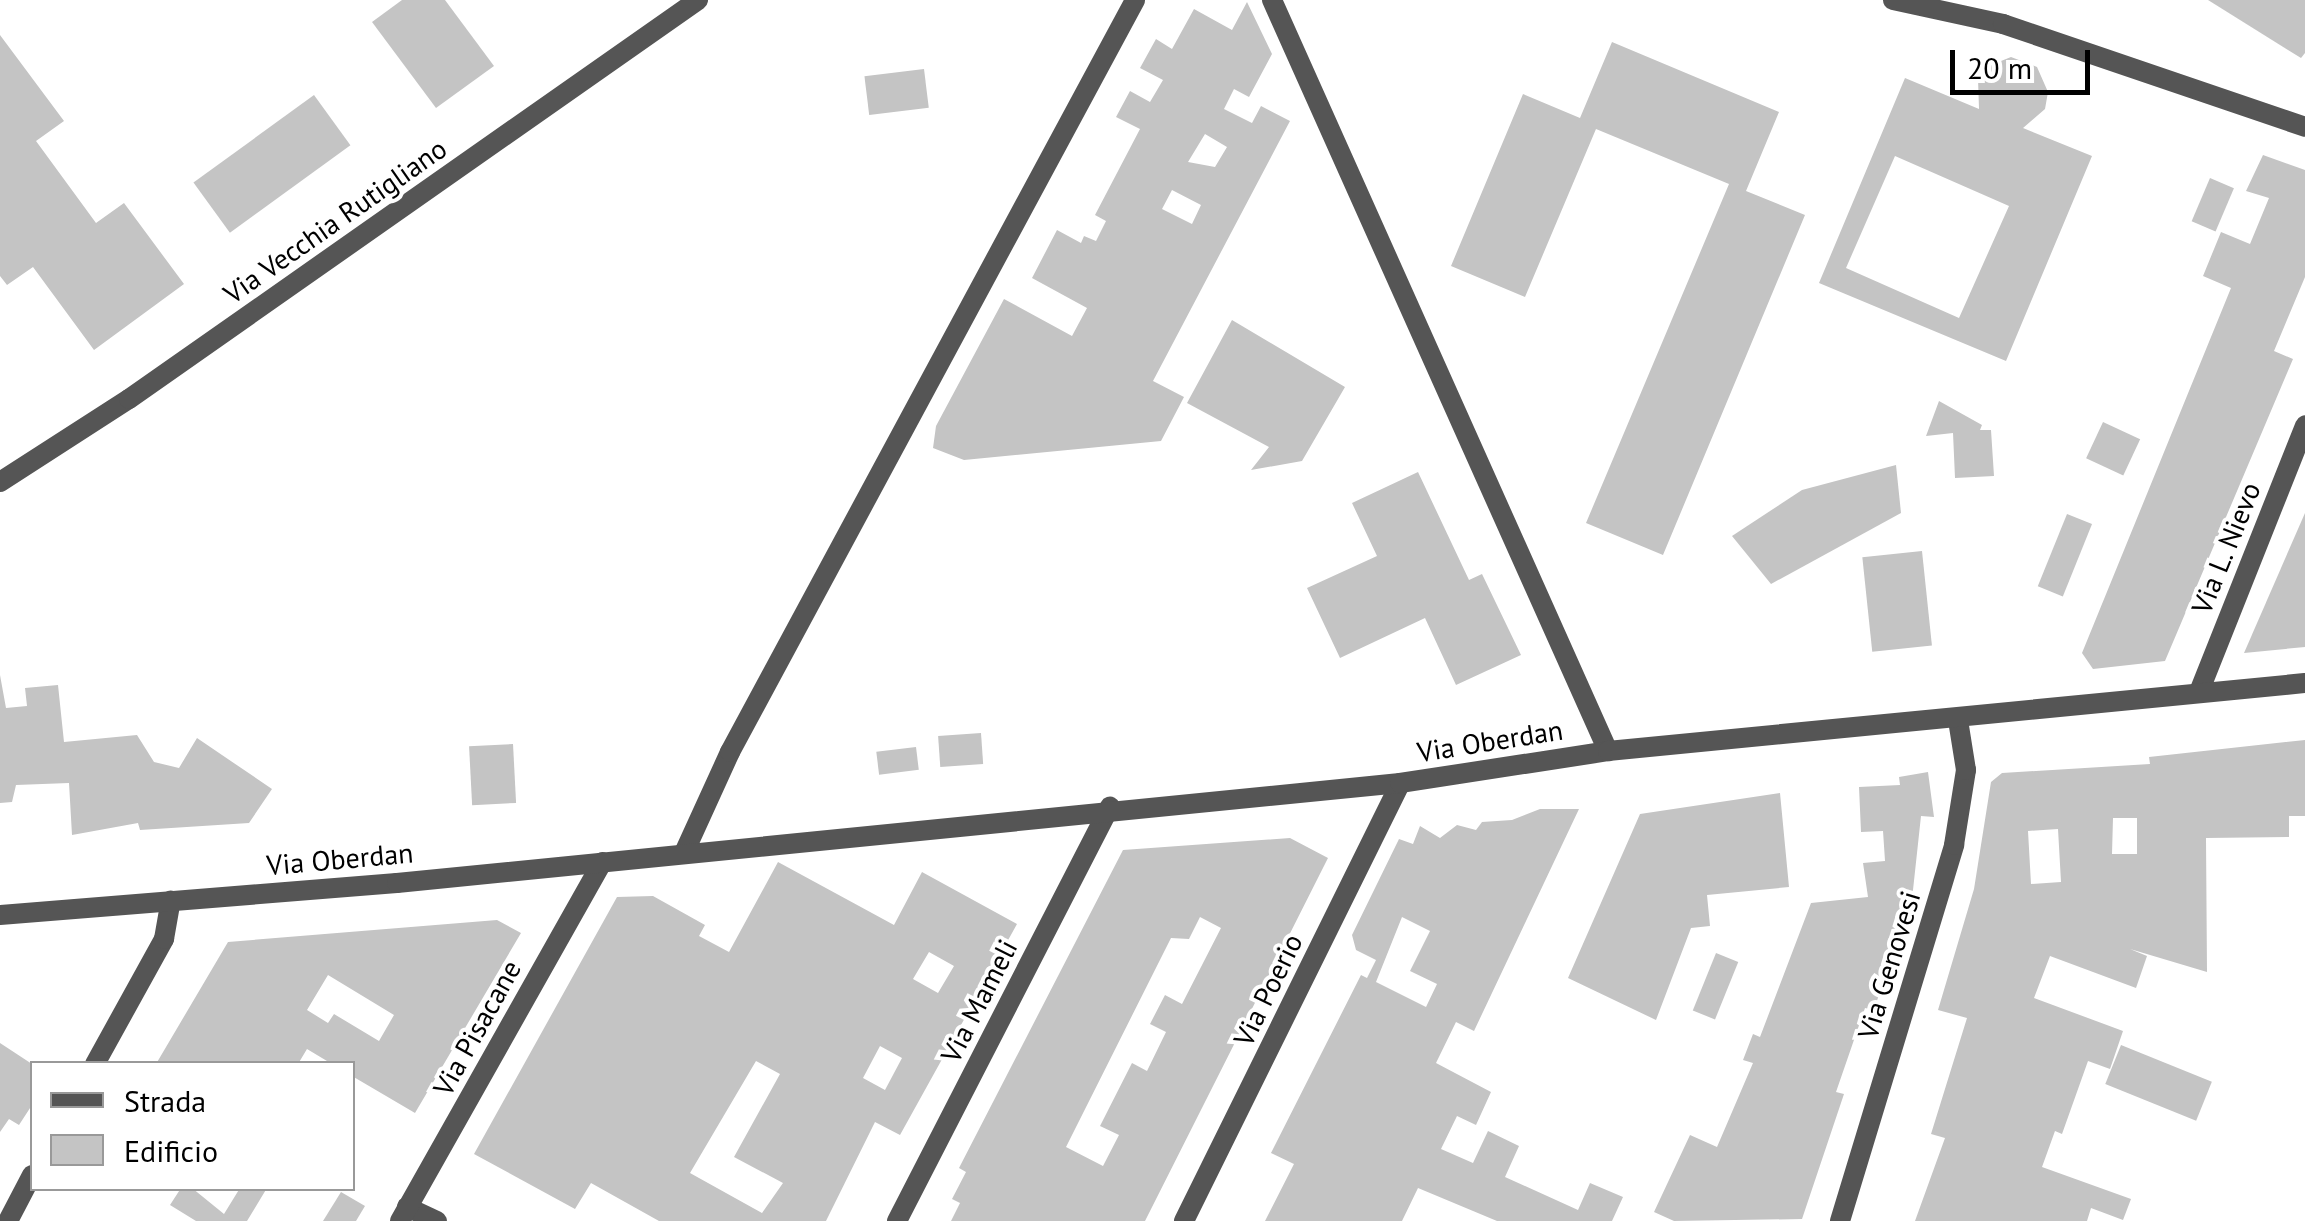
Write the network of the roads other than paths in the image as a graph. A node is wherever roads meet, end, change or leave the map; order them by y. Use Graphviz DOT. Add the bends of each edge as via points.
graph roads {
  1 [pos="698,0"];
  2 [pos="1136,0"];
  3 [pos="1272,0"];
  4 [pos="1893,0"];
  5 [pos="2305,127"];
  6 [pos="2305,425"];
  7 [pos="0,482"];
  8 [pos="2305,684"];
  9 [pos="2199,692"];
  10 [pos="1958,720"];
  11 [pos="1608,751"];
  12 [pos="1400,783"];
  13 [pos="1110,807"];
  14 [pos="684,852"];
  15 [pos="602,862"];
  16 [pos="171,901"];
  17 [pos="0,915"];
  18 [pos="97,1061"];
  19 [pos="30,1179"];
  20 [pos="404,1214"];
  21 [pos="8,1221"];
  22 [pos="437,1221"];
  23 [pos="897,1221"];
  24 [pos="1184,1221"];
  25 [pos="1840,1221"];
  1 -- 7 [label="street, Via Vecchia Rutigliano" via="129,399"];
  2 -- 14 [label="street" via="730,752"];
  3 -- 11 [label="street"];
  4 -- 5 [label="street" via="2004,24"];
  6 -- 9 [label="street, Via L. Nievo"];
  8 -- 9 [label="street, Via Oberdan"];
  9 -- 10 [label="street, Via Oberdan"];
  10 -- 11 [label="street, Via Oberdan"];
  10 -- 25 [label="street, Via Genovesi" via="1966,770 1954,844"];
  11 -- 12 [label="street, Via Oberdan"];
  12 -- 13 [label="street, Via Oberdan"];
  12 -- 24 [label="street, Via Poerio"];
  13 -- 14 [label="street, Via Oberdan"];
  13 -- 23 [label="street, Via Mameli"];
  14 -- 15 [label="street, Via Oberdan"];
  15 -- 16 [label="street, Via Oberdan"];
  15 -- 20 [label="street, Via Pisacane"];
  16 -- 17 [label="street, Via Oberdan"];
  16 -- 18 [label="street" via="164,938"];
  19 -- 21 [label="street"];
  20 -- 22 [label="street"];
}
